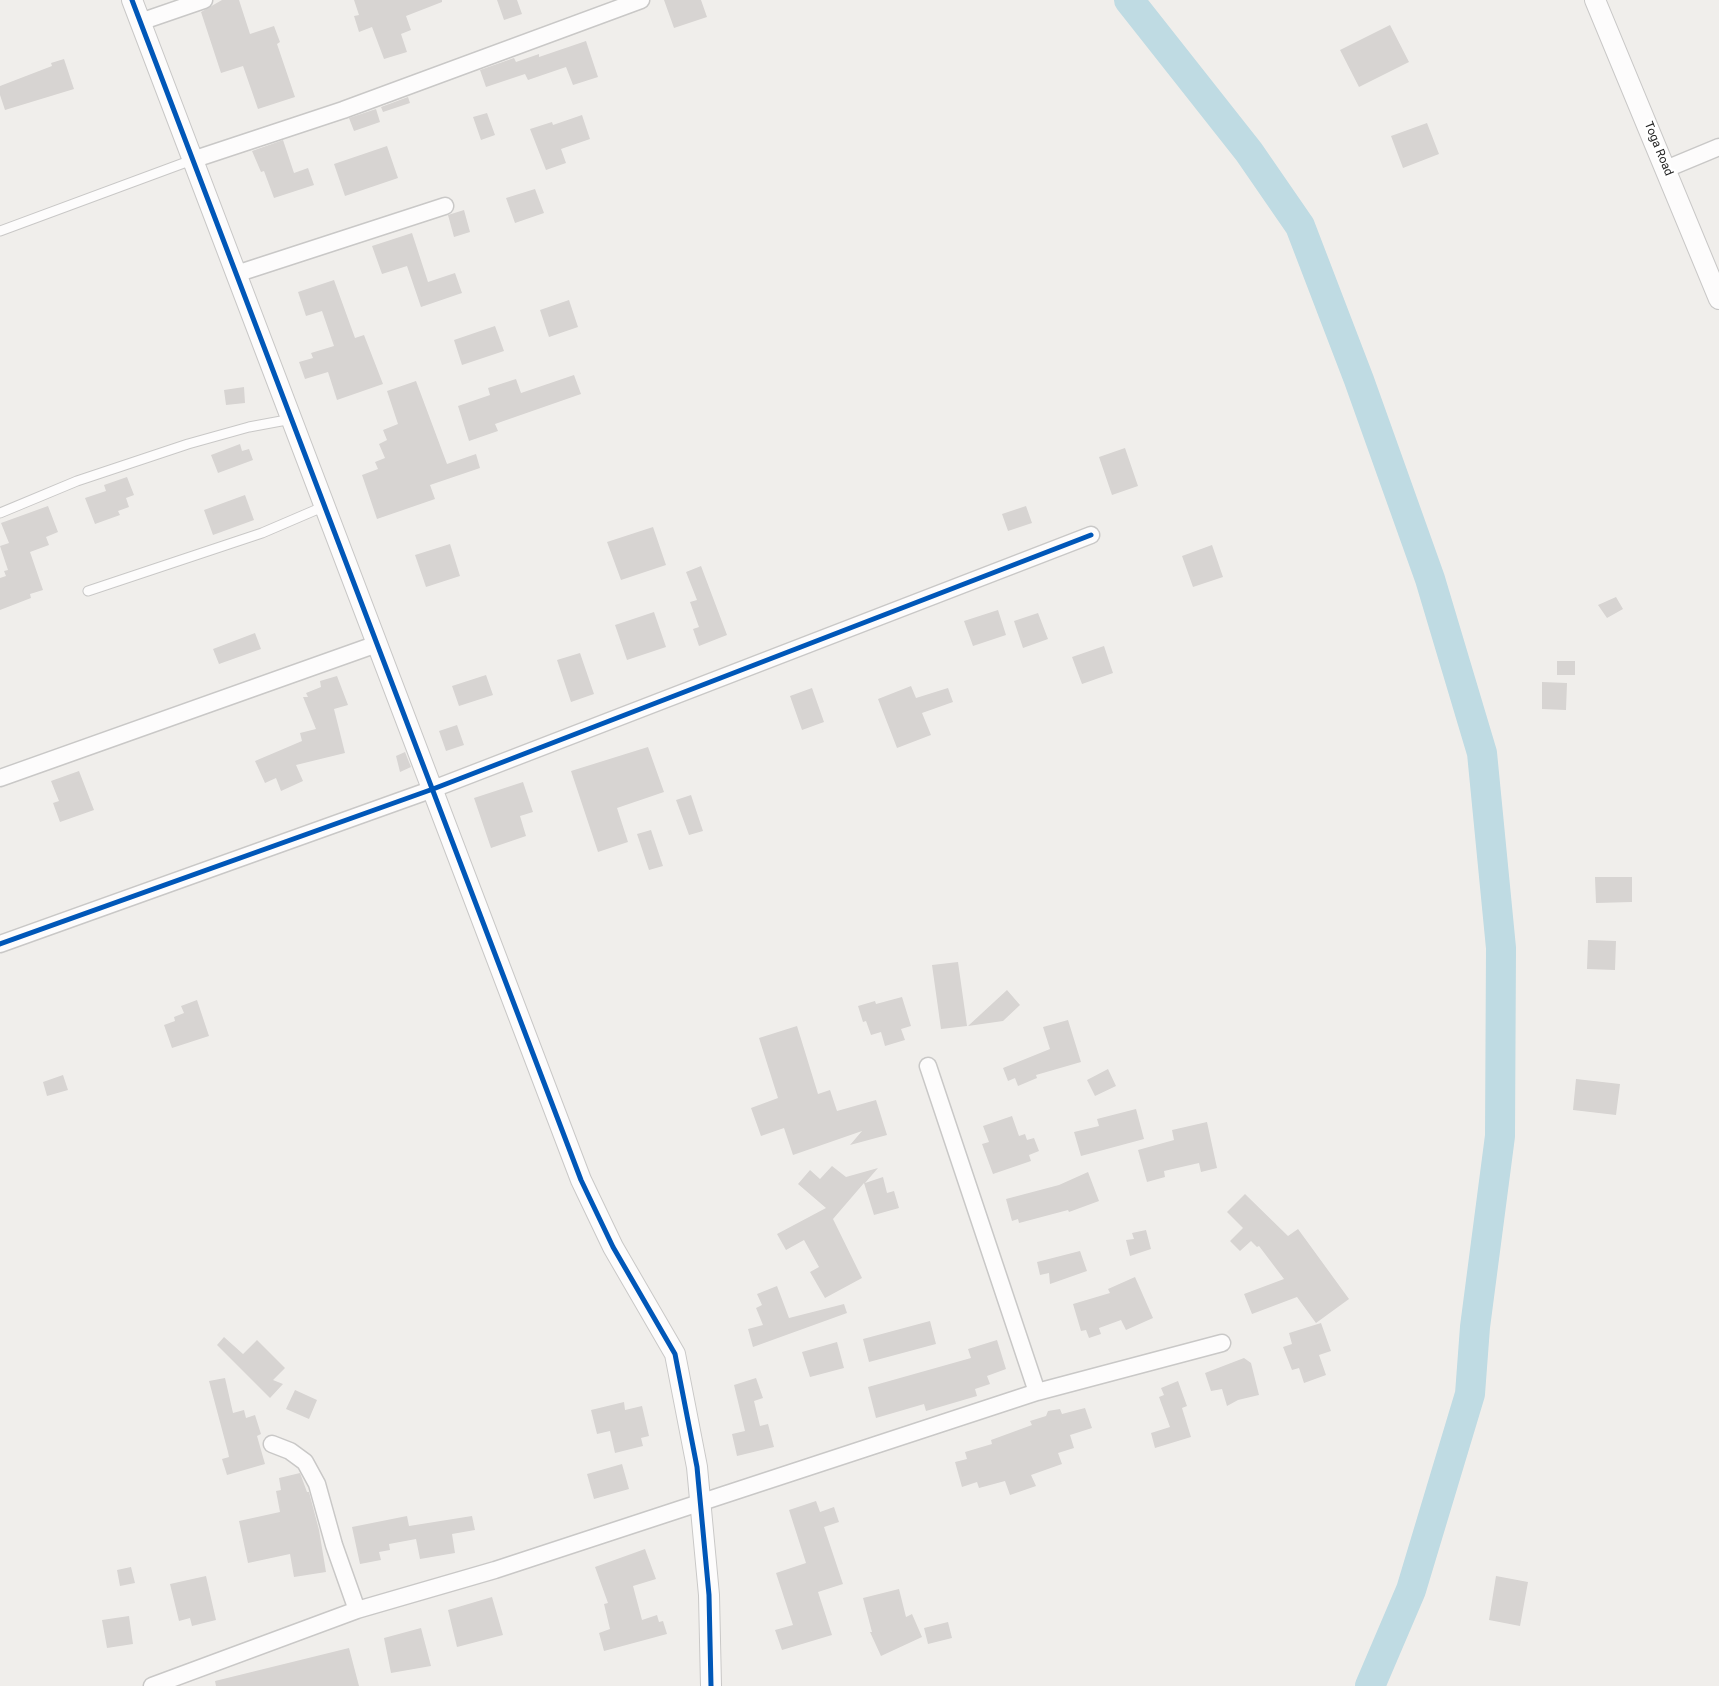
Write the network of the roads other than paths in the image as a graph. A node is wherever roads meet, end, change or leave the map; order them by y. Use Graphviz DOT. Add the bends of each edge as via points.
graph roads {
  1 [pos="132,0"];
  2 [pos="204,0"];
  3 [pos="641,0"];
  4 [pos="1595,0"];
  5 [pos="140,22"];
  6 [pos="1719,147"];
  7 [pos="192,160"];
  8 [pos="1666,169"];
  9 [pos="445,206"];
  10 [pos="0,231"];
  11 [pos="236,274"];
  12 [pos="1719,299"];
  13 [pos="292,419"];
  14 [pos="325,506"];
  15 [pos="0,513"];
  16 [pos="1091,535"];
  17 [pos="88,591"];
  18 [pos="378,644"];
  19 [pos="0,778"];
  20 [pos="433,789"];
  21 [pos="0,944"];
  22 [pos="928,1066"];
  23 [pos="1222,1343"];
  24 [pos="1037,1392"];
  25 [pos="272,1444"];
  26 [pos="700,1501"];
  27 [pos="357,1610"];
  28 [pos="152,1686"];
  29 [pos="712,1686"];
  1 -- 5 [label="street"];
  2 -- 5 [label="street"];
  3 -- 7 [label="street" via="343,110"];
  4 -- 8 [label="street, Toga Road"];
  5 -- 7 [label="street"];
  6 -- 8 [label="street"];
  7 -- 10 [label="lane"];
  7 -- 11 [label="street"];
  8 -- 12 [label="street, Toga Road"];
  9 -- 11 [label="street"];
  11 -- 13 [label="street"];
  13 -- 14 [label="street"];
  13 -- 15 [label="lane" via="188,444 77,481"];
  14 -- 17 [label="lane" via="262,533"];
  14 -- 18 [label="street"];
  16 -- 20 [label="street"];
  18 -- 19 [label="street"];
  18 -- 20 [label="street"];
  20 -- 21 [label="street"];
  20 -- 26 [label="street" via="581,1180 613,1248 675,1354 697,1467"];
  22 -- 24 [label="street"];
  23 -- 24 [label="street"];
  24 -- 26 [label="street"];
  25 -- 27 [label="street" via="305,1462 317,1484"];
  26 -- 27 [label="street" via="495,1570"];
  26 -- 29 [label="street" via="709,1595"];
  27 -- 28 [label="street"];
}
